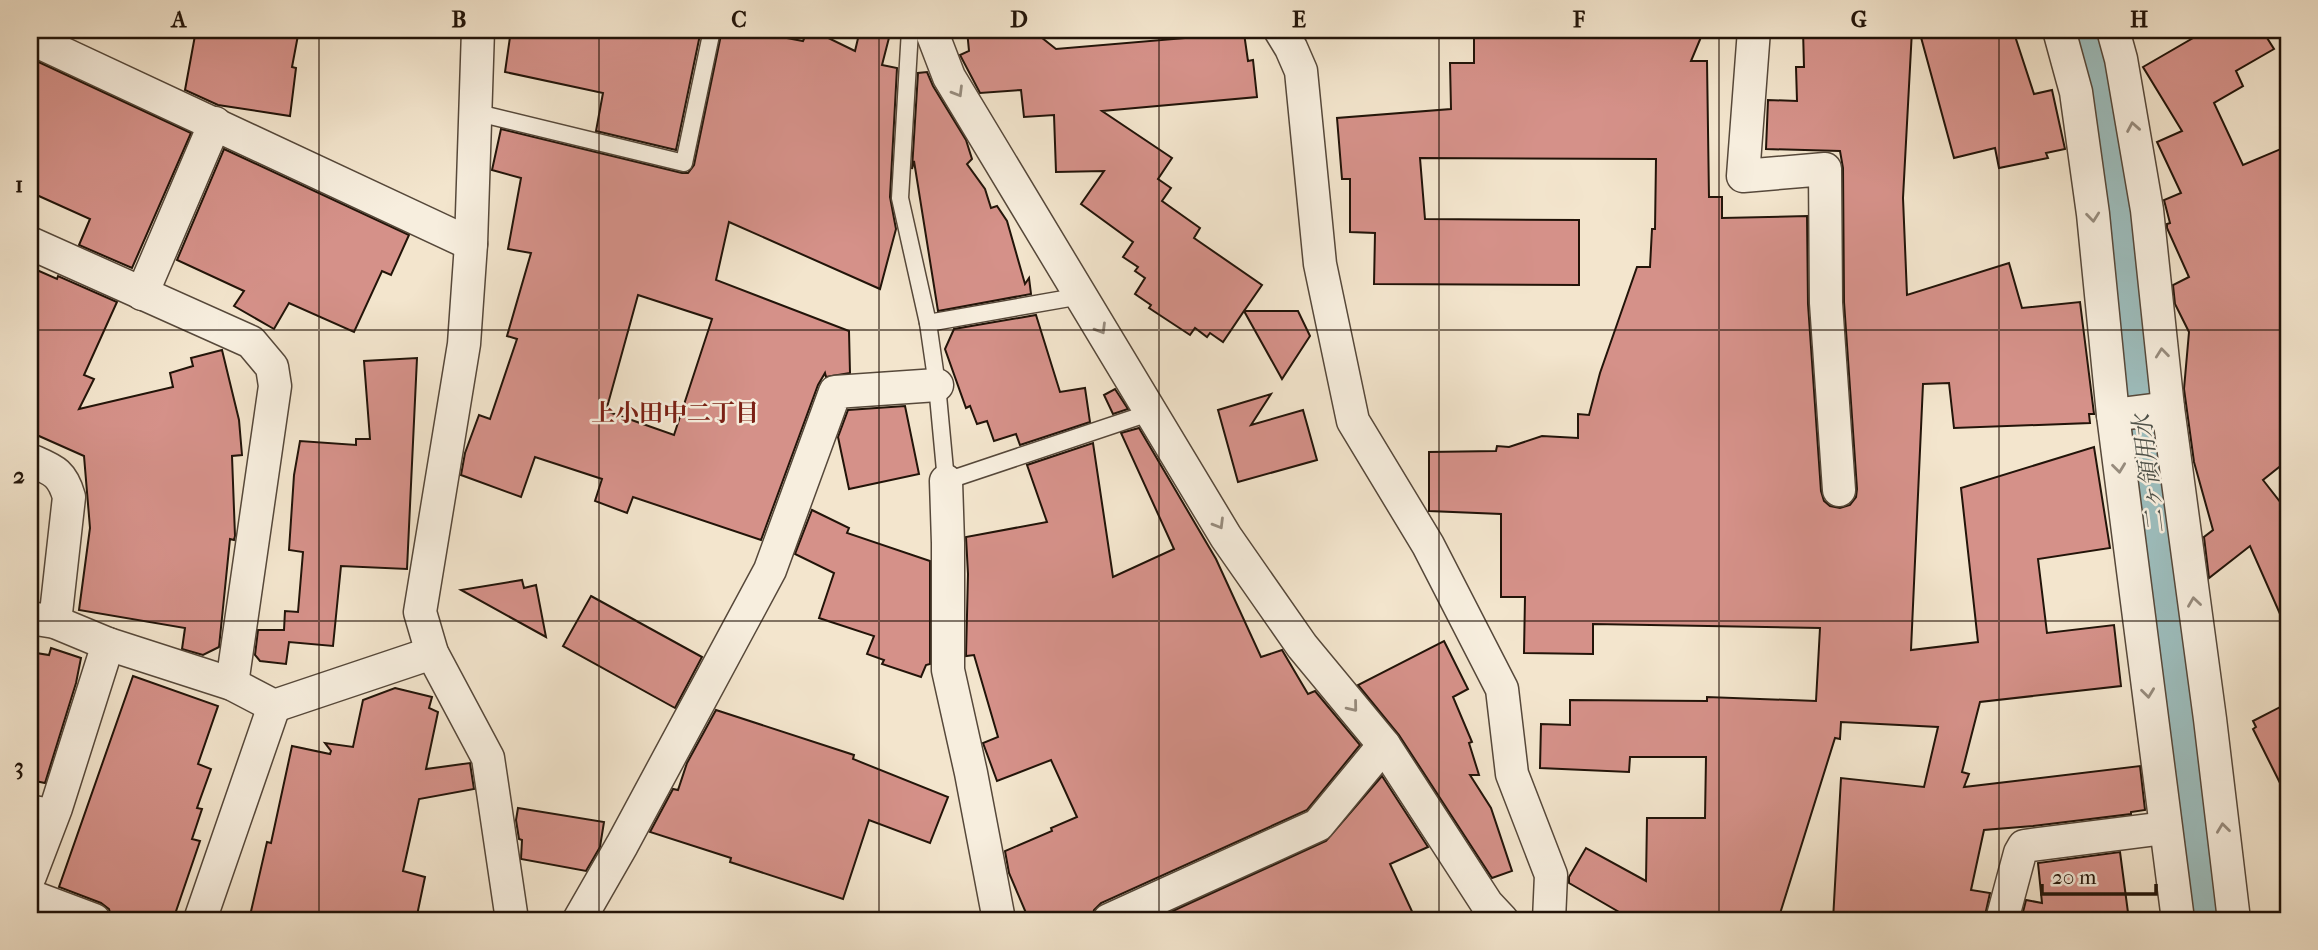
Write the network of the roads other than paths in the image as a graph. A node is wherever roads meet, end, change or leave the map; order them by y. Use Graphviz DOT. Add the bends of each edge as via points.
graph roads {
  1 [pos="478,30"];
  2 [pos="712,30"];
  3 [pos="910,30"];
  4 [pos="931,30"];
  5 [pos="1280,30"];
  6 [pos="1754,30"];
  7 [pos="2059,30"];
  8 [pos="2113,30"];
  9 [pos="30,38"];
  10 [pos="474,112"];
  11 [pos="215,123"];
  12 [pos="30,243"];
  13 [pos="471,244"];
  14 [pos="142,294"];
  15 [pos="1081,296"];
  16 [pos="928,323"];
  17 [pos="937,385"];
  18 [pos="2141,411"];
  19 [pos="1152,412"];
  20 [pos="30,460"];
  21 [pos="946,481"];
  22 [pos="1839,490"];
  23 [pos="42,620"];
  24 [pos="108,645"];
  25 [pos="432,653"];
  26 [pos="232,684"];
  27 [pos="274,706"];
  28 [pos="1384,745"];
  29 [pos="43,805"];
  30 [pos="2165,828"];
  31 [pos="30,876"];
  32 [pos="30,896"];
  33 [pos="94,920"];
  34 [pos="200,920"];
  35 [pos="512,920"];
  36 [pos="579,920"];
  37 [pos="999,920"];
  38 [pos="1109,920"];
  39 [pos="1502,920"];
  40 [pos="1549,920"];
  41 [pos="2002,920"];
  42 [pos="2178,920"];
  43 [pos="2234,920"];
  1 -- 10 [label="street"];
  2 -- 10 [label="lane" via="684,163"];
  3 -- 16 [label="lane" via="900,198"];
  4 -- 15 [label="street, one-way" via="949,77"];
  5 -- 40 [label="street" via="1301,71 1320,264 1353,421 1428,545 1502,689 1512,774 1551,875"];
  6 -- 22 [label="street" via="1743,176 1825,169 1826,303"];
  7 -- 18 [label="street, one-way" via="2076,92 2093,214"];
  18 -- 8 [label="street, one-way" via="2147,210"];
  9 -- 11 [label="street"];
  10 -- 13 [label="street"];
  11 -- 13 [label="street"];
  11 -- 14 [label="street"];
  12 -- 14 [label="street"];
  13 -- 25 [label="street" via="464,344 420,612"];
  14 -- 26 [label="street" via="251,342 272,367 275,386"];
  15 -- 16 [label="lane"];
  15 -- 19 [label="street, one-way"];
  16 -- 17 [label="lane"];
  17 -- 21 [label="lane"];
  17 -- 36 [label="street" via="835,392 770,570"];
  18 -- 30 [label="street, one-way"];
  43 -- 18 [label="street, one-way" via="2210,719"];
  19 -- 21 [label="lane"];
  19 -- 28 [label="street, one-way" via="1227,537 1302,646"];
  20 -- 23 [label="street" via="56,472 69,497"];
  21 -- 37 [label="street" via="948,670"];
  23 -- 24 [label="street"];
  24 -- 26 [label="street"];
  24 -- 29 [label="street"];
  25 -- 27 [label="street"];
  25 -- 35 [label="street" via="488,758"];
  26 -- 27 [label="street"];
  27 -- 34 [label="street"];
  28 -- 38 [label="street" via="1318,825"];
  28 -- 39 [label="street"];
  29 -- 31 [label="street"];
  30 -- 41 [label="street" via="2024,846"];
  30 -- 42 [label="street"];
  32 -- 33 [label="street"];
}
